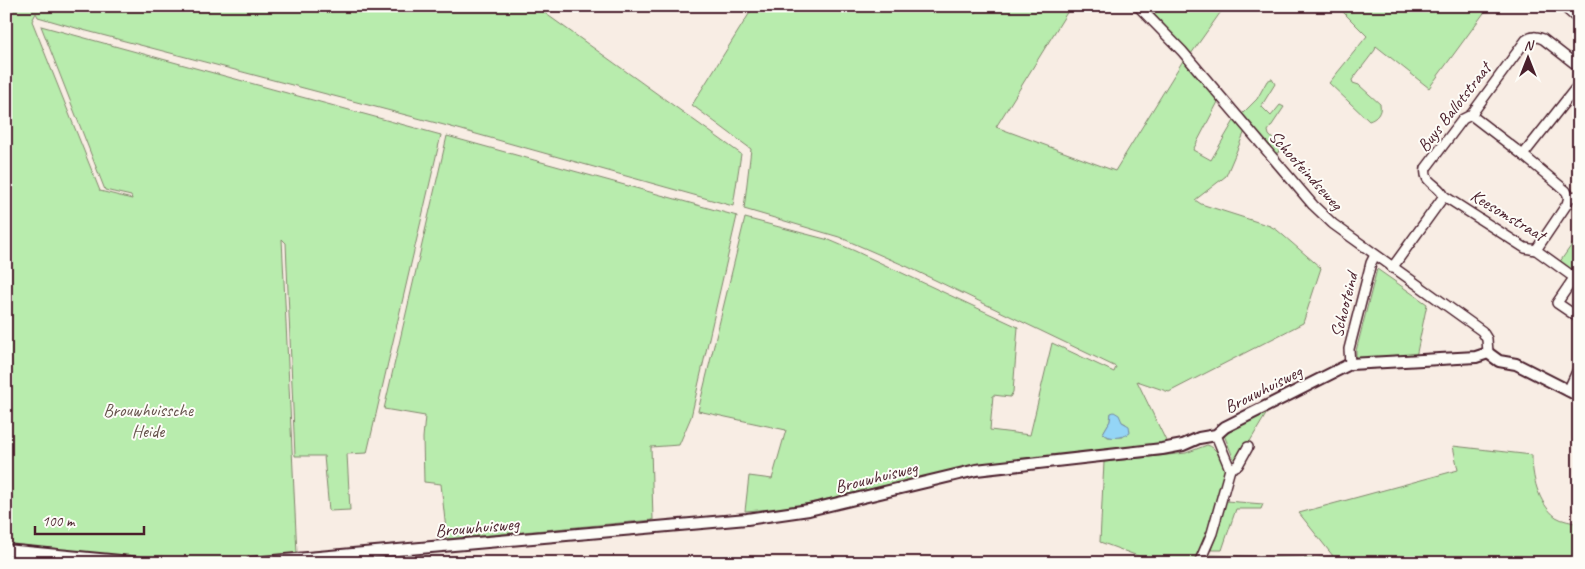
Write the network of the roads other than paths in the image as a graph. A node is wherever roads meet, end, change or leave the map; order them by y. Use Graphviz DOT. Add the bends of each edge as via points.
graph roads {
  1 [pos="1138,6"];
  2 [pos="1563,6"];
  3 [pos="1579,20"];
  4 [pos="1579,67"];
  5 [pos="1579,84"];
  6 [pos="1471,115"];
  7 [pos="1523,155"];
  8 [pos="1425,174"];
  9 [pos="1444,196"];
  10 [pos="1579,196"];
  11 [pos="1569,197"];
  12 [pos="1536,250"];
  13 [pos="1376,255"];
  14 [pos="1392,268"];
  15 [pos="1576,279"];
  16 [pos="1579,318"];
  17 [pos="1488,353"];
  18 [pos="1350,364"];
  19 [pos="1579,367"];
  20 [pos="1568,390"];
  21 [pos="1579,396"];
  22 [pos="1216,435"];
  23 [pos="1248,447"];
  24 [pos="1230,469"];
  25 [pos="6,550"];
  26 [pos="141,563"];
  27 [pos="251,563"];
  28 [pos="1199,563"];
  1 -- 13 [label="street, Schooteindseweg" via="1182,51 1313,206"];
  2 -- 3 [label="street"];
  4 -- 6 [label="street, Buys Ballotstraat" via="1543,39 1531,37"];
  5 -- 7 [label="street"];
  6 -- 7 [label="street"];
  6 -- 8 [label="street, Buys Ballotstraat" via="1463,119 1426,168"];
  7 -- 11 [label="street"];
  8 -- 9 [label="street, Keesomstraat"];
  9 -- 12 [label="street, Keesomstraat" via="1524,248"];
  9 -- 14 [label="street, Keesomstraat"];
  10 -- 11 [label="street"];
  11 -- 12 [label="street"];
  12 -- 15 [label="street, Keesomstraat"];
  13 -- 14 [label="street, Schooteindseweg"];
  13 -- 18 [label="street, Schooteind" via="1371,263 1349,348"];
  14 -- 17 [label="street, Schooteindseweg" via="1482,332 1488,339"];
  15 -- 16 [label="street" via="1557,303"];
  17 -- 18 [label="street, Brouwhuisweg" via="1476,357"];
  17 -- 20 [label="street"];
  18 -- 22 [label="street, Brouwhuisweg" via="1225,427"];
  19 -- 20 [label="street"];
  20 -- 21 [label="street"];
  22 -- 24 [label="street"];
  22 -- 27 [label="street, Brouwhuisweg" via="1162,449 976,470 808,510 747,519"];
  23 -- 24 [label="street" via="1238,465"];
  24 -- 28 [label="street" via="1212,533"];
  25 -- 26 [label="street"];
}
